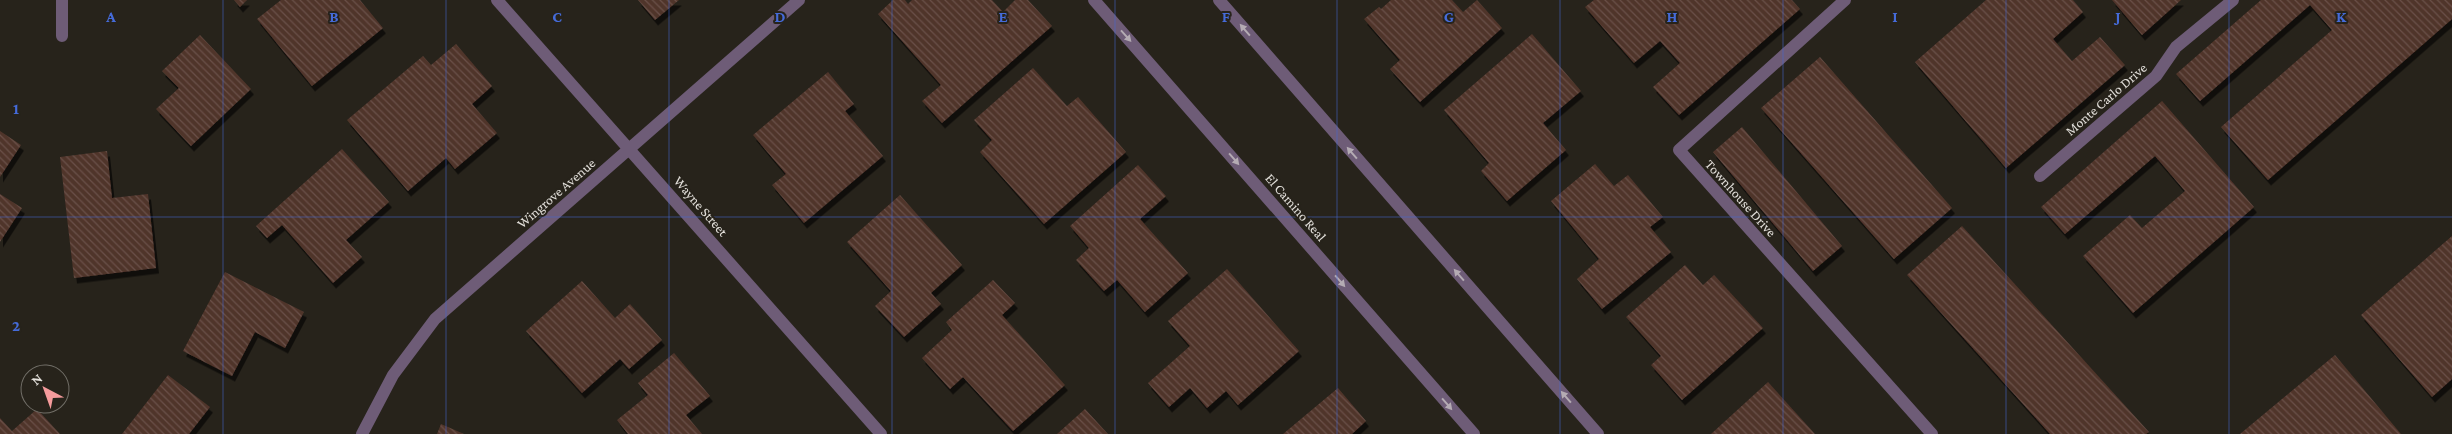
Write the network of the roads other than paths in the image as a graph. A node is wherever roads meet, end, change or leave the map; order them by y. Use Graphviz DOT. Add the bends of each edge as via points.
graph roads {
  1 [pos="62,0"];
  2 [pos="497,0"];
  3 [pos="799,0"];
  4 [pos="1094,0"];
  5 [pos="1218,0"];
  6 [pos="1845,0"];
  7 [pos="2232,0"];
  8 [pos="62,36"];
  9 [pos="630,148"];
  10 [pos="2040,176"];
  11 [pos="362,434"];
  12 [pos="881,434"];
  13 [pos="1474,434"];
  14 [pos="1598,434"];
  15 [pos="1932,434"];
  1 -- 8 [label="street"];
  2 -- 9 [label="street, Wayne Street"];
  3 -- 9 [label="street, Wingrove Avenue"];
  4 -- 13 [label="street, El Camino Real, one-way"];
  14 -- 5 [label="street, one-way"];
  6 -- 15 [label="street, Townhouse Drive" via="1678,150"];
  7 -- 10 [label="street, Monte Carlo Drive" via="2176,47 2156,76"];
  9 -- 11 [label="street, Wingrove Avenue" via="435,319 393,375"];
  9 -- 12 [label="street, Wayne Street"];
}
